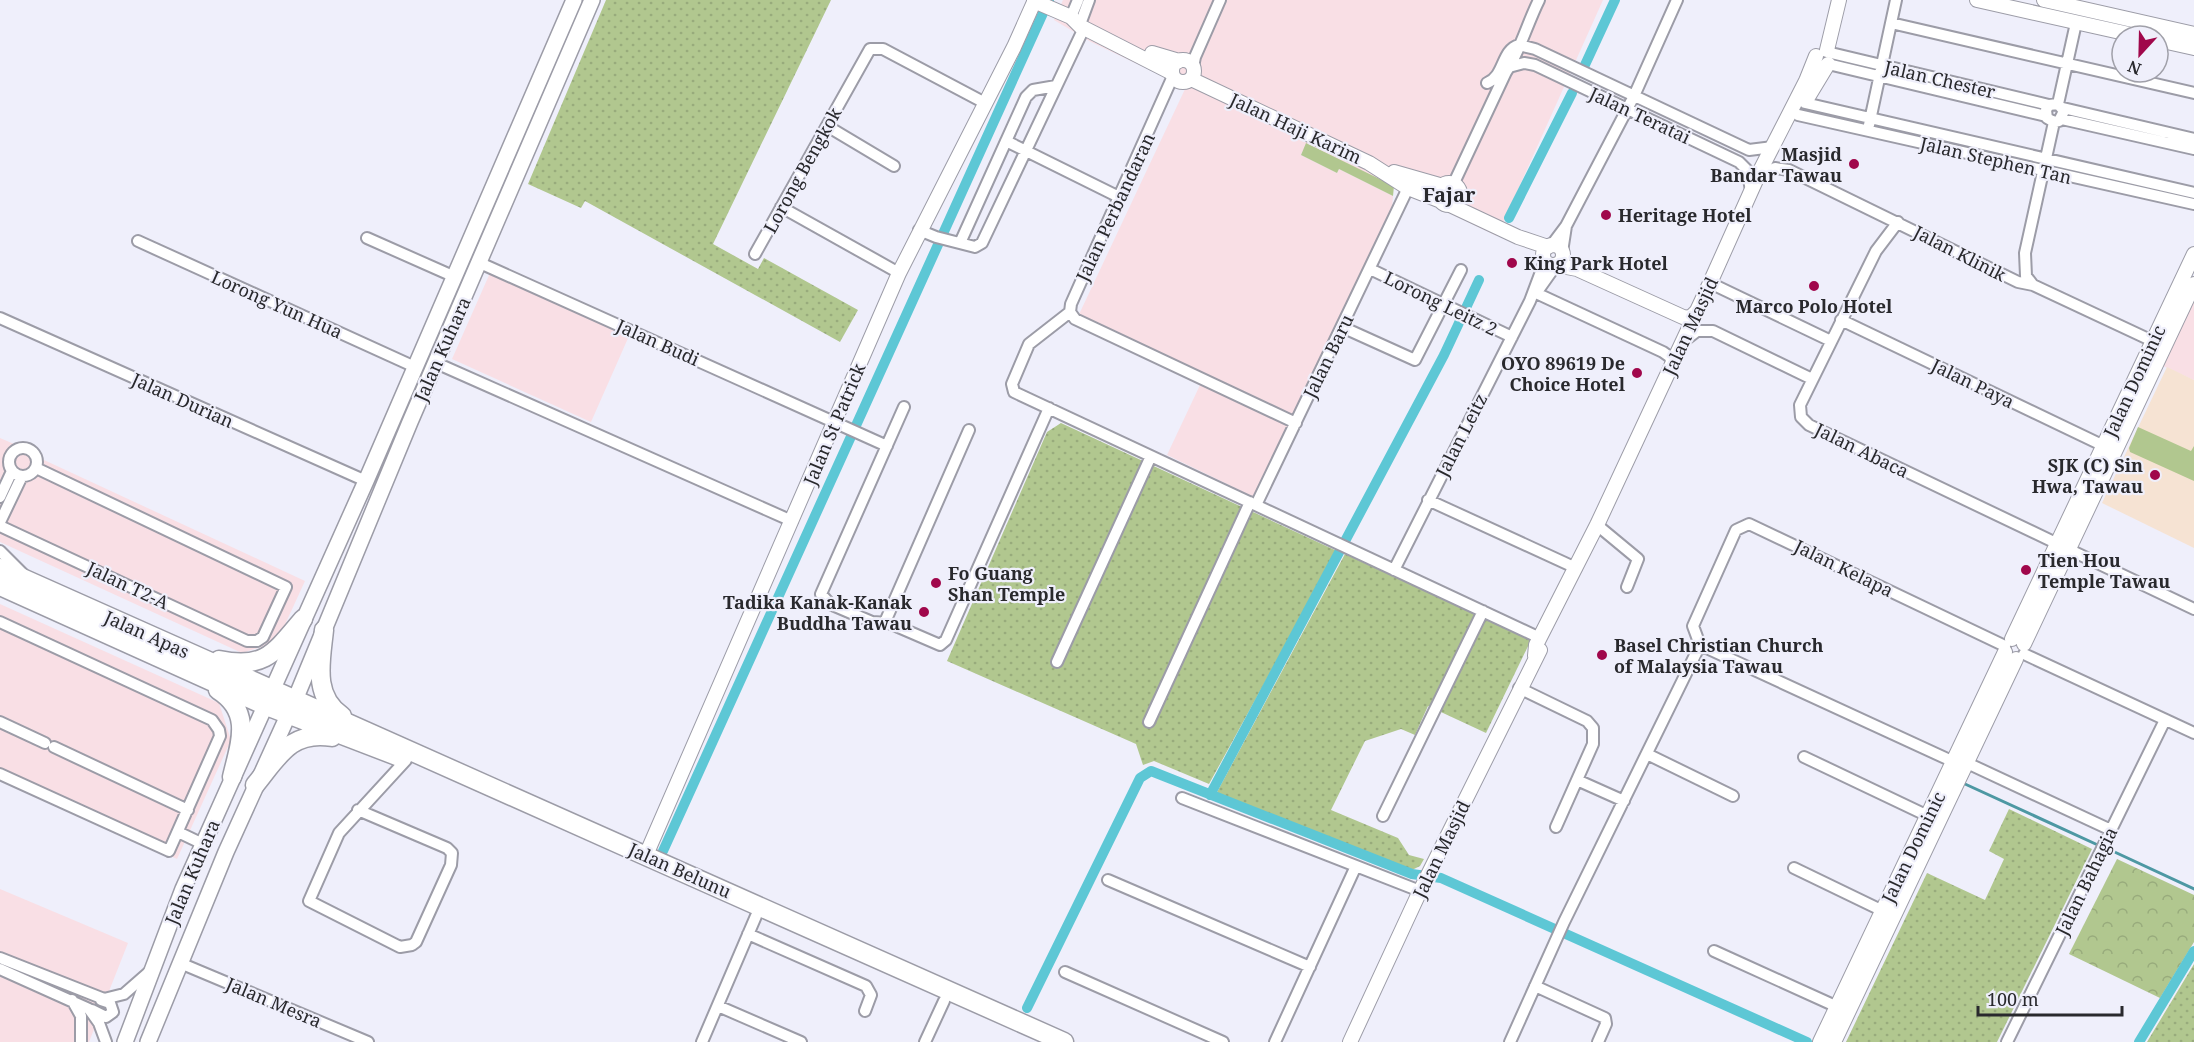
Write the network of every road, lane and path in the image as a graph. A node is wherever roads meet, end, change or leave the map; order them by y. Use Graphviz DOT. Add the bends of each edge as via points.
graph roads {
  1 [pos="574,0"];
  2 [pos="592,0"];
  3 [pos="1220,0"];
  4 [pos="1539,0"];
  5 [pos="1677,0"];
  6 [pos="1839,0"];
  7 [pos="1896,0"];
  8 [pos="1977,0"];
  9 [pos="2044,0"];
  10 [pos="2069,3"];
  11 [pos="1041,4"];
  12 [pos="2086,5"];
  13 [pos="1081,10"];
  14 [pos="1891,23"];
  15 [pos="2076,23"];
  16 [pos="2102,28"];
  17 [pos="2110,30"];
  18 [pos="2194,34"];
  19 [pos="577,35"];
  20 [pos="2170,43"];
  21 [pos="1523,46"];
  22 [pos="2194,48"];
  23 [pos="1825,56"];
  24 [pos="2067,63"];
  25 [pos="1509,67"];
  26 [pos="1881,71"];
  27 [pos="1183,72"];
  28 [pos="542,74"];
  29 [pos="1488,83"];
  30 [pos="1056,86"];
  31 [pos="2194,93"];
  32 [pos="1634,96"];
  33 [pos="985,103"];
  34 [pos="1627,109"];
  35 [pos="1802,109"];
  36 [pos="2055,112"];
  37 [pos="1871,118"];
  38 [pos="827,126"];
  39 [pos="1868,131"];
  40 [pos="2194,139"];
  41 [pos="1006,141"];
  42 [pos="1773,147"];
  43 [pos="2194,149"];
  44 [pos="1025,151"];
  45 [pos="1369,163"];
  46 [pos="2044,164"];
  47 [pos="894,166"];
  48 [pos="1767,172"];
  49 [pos="1408,188"];
  50 [pos="1424,188"];
  51 [pos="1452,188"];
  52 [pos="1751,190"];
  53 [pos="2194,193"];
  54 [pos="1119,197"];
  55 [pos="1445,203"];
  56 [pos="2194,204"];
  57 [pos="1746,206"];
  58 [pos="781,207"];
  59 [pos="1400,207"];
  60 [pos="1879,213"];
  61 [pos="1474,216"];
  62 [pos="1898,222"];
  63 [pos="919,230"];
  64 [pos="367,238"];
  65 [pos="138,241"];
  66 [pos="960,243"];
  67 [pos="1876,251"];
  68 [pos="2025,253"];
  69 [pos="755,254"];
  70 [pos="2194,254"];
  71 [pos="1553,255"];
  72 [pos="480,263"];
  73 [pos="1370,268"];
  74 [pos="1461,270"];
  75 [pos="899,273"];
  76 [pos="2005,276"];
  77 [pos="455,277"];
  78 [pos="1710,283"];
  79 [pos="2194,284"];
  80 [pos="2033,285"];
  81 [pos="1533,297"];
  82 [pos="1444,304"];
  83 [pos="1697,311"];
  84 [pos="1070,312"];
  85 [pos="0,318"];
  86 [pos="1842,321"];
  87 [pos="1342,327"];
  88 [pos="1512,337"];
  89 [pos="1831,341"];
  90 [pos="1683,342"];
  91 [pos="2159,344"];
  92 [pos="436,363"];
  93 [pos="1672,365"];
  94 [pos="415,367"];
  95 [pos="1812,379"];
  96 [pos="904,407"];
  97 [pos="1049,408"];
  98 [pos="835,422"];
  99 [pos="1296,423"];
  100 [pos="969,430"];
  101 [pos="887,446"];
  102 [pos="2104,446"];
  103 [pos="5,456"];
  104 [pos="1151,456"];
  105 [pos="36,468"];
  106 [pos="17,474"];
  107 [pos="366,481"];
  108 [pos="0,497"];
  109 [pos="1428,500"];
  110 [pos="1253,504"];
  111 [pos="792,521"];
  112 [pos="0,524"];
  113 [pos="1597,525"];
  114 [pos="2064,547"];
  115 [pos="0,551"];
  116 [pos="0,568"];
  117 [pos="1576,568"];
  118 [pos="1395,570"];
  119 [pos="30,581"];
  120 [pos="0,586"];
  121 [pos="1627,586"];
  122 [pos="1563,595"];
  123 [pos="2194,609"];
  124 [pos="1483,611"];
  125 [pos="303,619"];
  126 [pos="0,622"];
  127 [pos="885,622"];
  128 [pos="324,630"];
  129 [pos="1540,638"];
  130 [pos="1700,645"];
  131 [pos="2015,649"];
  132 [pos="1534,656"];
  133 [pos="184,660"];
  134 [pos="1057,662"];
  135 [pos="1519,688"];
  136 [pos="267,698"];
  137 [pos="292,707"];
  138 [pos="2165,720"];
  139 [pos="0,722"];
  140 [pos="1149,722"];
  141 [pos="2194,733"];
  142 [pos="360,735"];
  143 [pos="1647,754"];
  144 [pos="1804,757"];
  145 [pos="406,760"];
  146 [pos="1960,763"];
  147 [pos="0,774"];
  148 [pos="232,777"];
  149 [pos="1577,780"];
  150 [pos="255,785"];
  151 [pos="1732,796"];
  152 [pos="1182,798"];
  153 [pos="1624,801"];
  154 [pos="188,810"];
  155 [pos="358,810"];
  156 [pos="1383,816"];
  157 [pos="1928,816"];
  158 [pos="1556,826"];
  159 [pos="178,832"];
  160 [pos="2110,833"];
  161 [pos="203,844"];
  162 [pos="646,855"];
  163 [pos="1356,866"];
  164 [pos="1794,868"];
  165 [pos="1108,880"];
  166 [pos="1422,888"];
  167 [pos="1882,911"];
  168 [pos="756,916"];
  169 [pos="748,934"];
  170 [pos="1714,951"];
  171 [pos="0,958"];
  172 [pos="180,963"];
  173 [pos="154,965"];
  174 [pos="1310,967"];
  175 [pos="0,969"];
  176 [pos="1065,972"];
  177 [pos="1535,986"];
  178 [pos="98,998"];
  179 [pos="71,999"];
  180 [pos="944,1000"];
  181 [pos="718,1006"];
  182 [pos="89,1009"];
  183 [pos="1842,1009"];
  184 [pos="865,1011"];
  185 [pos="1829,1038"];
  186 [pos="81,1042"];
  187 [pos="106,1042"];
  188 [pos="124,1042"];
  189 [pos="148,1042"];
  190 [pos="368,1042"];
  191 [pos="702,1042"];
  192 [pos="801,1042"];
  193 [pos="925,1042"];
  194 [pos="1035,1042"];
  195 [pos="1064,1042"];
  196 [pos="1223,1042"];
  197 [pos="1275,1042"];
  198 [pos="1350,1042"];
  199 [pos="1510,1042"];
  200 [pos="1598,1042"];
  201 [pos="2007,1042"];
  1 -- 28 [label="main road, Jalan Kuhara"];
  2 -- 19 [label="main road, Jalan Kuhara"];
  3 -- 27 [label="street, Jalan Perbandaran"];
  4 -- 21 [label="street" via="1525,30"];
  5 -- 32 [label="street, Jalan Leitz"];
  6 -- 23 [label="street, Jalan Masjid"];
  7 -- 14 [label="street"];
  8 -- 15 [label="street"];
  9 -- 10 [label="street"];
  10 -- 12 [label="street"];
  10 -- 16 [label="street" via="2070,14"];
  11 -- 13 [label="street"];
  11 -- 33 [label="street, Jalan St Patrick"];
  12 -- 18 [label="street"];
  13 -- 27 [label="street"];
  13 -- 30 [label="street"];
  14 -- 24 [label="street"];
  14 -- 26 [label="street"];
  15 -- 16 [label="street"];
  15 -- 24 [label="street"];
  16 -- 17 [label="street"];
  19 -- 28 [label="main road" via="555,69"];
  19 -- 72 [label="main road, Jalan Kuhara"];
  20 -- 22 [label="street"];
  21 -- 25 [label="street"];
  21 -- 29 [label="street" via="1510,50 1497,77"];
  21 -- 32 [label="street, Jalan Teratai"];
  23 -- 26 [label="street, Jalan Chester"];
  23 -- 35 [label="street"];
  23 -- 42 [label="street, Jalan Masjid"];
  24 -- 31 [label="street"];
  24 -- 36 [label="street"];
  25 -- 34 [label="street, Jalan Teratai" via="1535,65"];
  25 -- 51 [label="street"];
  26 -- 36 [label="street, Jalan Chester"];
  26 -- 37 [label="street"];
  27 -- 45 [label="street, Jalan Haji Karim"];
  27 -- 54 [label="street, Jalan Perbandaran" via="1163,102"];
  28 -- 77 [label="main road, Jalan Kuhara"];
  30 -- 41 [label="street" via="1029,93"];
  30 -- 44 [label="street"];
  32 -- 34 [label="street, Jalan Leitz"];
  32 -- 42 [label="street, Jalan Teratai" via="1749,150"];
  33 -- 38 [label="street, Lorong Bengkok" via="876,47 868,52"];
  33 -- 63 [label="street, Jalan St Patrick"];
  34 -- 52 [label="street, Jalan Teratai" via="1739,162 1747,170"];
  34 -- 71 [label="street, Jalan Leitz"];
  35 -- 37 [label="street, Jalan Stephen Tan"];
  35 -- 39 [label="street, Jalan Stephen Tan"];
  35 -- 48 [label="street"];
  36 -- 40 [label="street, Jalan Chester"];
  36 -- 43 [label="street, Jalan Chester"];
  36 -- 46 [label="street"];
  37 -- 39 [label="street"];
  37 -- 46 [label="street, Jalan Stephen Tan"];
  38 -- 47 [label="street"];
  38 -- 58 [label="street, Lorong Bengkok"];
  39 -- 46 [label="street, Jalan Stephen Tan"];
  41 -- 44 [label="street"];
  41 -- 66 [label="street"];
  42 -- 52 [label="street, Jalan Masjid"];
  44 -- 54 [label="street"];
  44 -- 66 [label="street" via="982,243 975,247"];
  45 -- 49 [label="street"];
  45 -- 50 [label="street"];
  46 -- 53 [label="street, Jalan Stephen Tan"];
  46 -- 56 [label="street, Jalan Stephen Tan"];
  46 -- 68 [label="street"];
  48 -- 57 [label="street"];
  48 -- 60 [label="street, Jalan Klinik" via="1775,168 1789,170"];
  49 -- 50 [label="street"];
  49 -- 59 [label="street, Jalan Baru"];
  50 -- 51 [label="street"];
  50 -- 55 [label="street"];
  50 -- 59 [label="street"];
  51 -- 55 [label="street" via="1439,192"];
  51 -- 61 [label="street"];
  52 -- 57 [label="street, Jalan Masjid"];
  54 -- 84 [label="street, Jalan Perbandaran"];
  55 -- 61 [label="street"];
  57 -- 78 [label="street, Jalan Masjid"];
  58 -- 69 [label="street, Lorong Bengkok"];
  58 -- 75 [label="street"];
  59 -- 73 [label="street, Jalan Baru"];
  60 -- 62 [label="street, Jalan Klinik"];
  60 -- 67 [label="street" via="1883,221"];
  61 -- 71 [label="street"];
  62 -- 67 [label="street"];
  62 -- 76 [label="street, Jalan Klinik"];
  63 -- 66 [label="street"];
  63 -- 75 [label="street, Jalan St Patrick"];
  64 -- 77 [label="street"];
  65 -- 94 [label="street, Lorong Yun Hua"];
  67 -- 86 [label="street, Jalan Abaca"];
  68 -- 76 [label="street" via="2016,270"];
  68 -- 80 [label="street" via="2026,276"];
  70 -- 91 [label="street, Jalan Dominic"];
  71 -- 81 [label="street, Jalan Leitz"];
  71 -- 83 [label="street" via="1683,317 1690,318"];
  72 -- 92 [label="main road, Jalan Kuhara"];
  72 -- 98 [label="street, Jalan Budi"];
  73 -- 82 [label="street, Lorong Leitz 2"];
  73 -- 87 [label="street, Jalan Baru"];
  74 -- 82 [label="street"];
  75 -- 98 [label="street, Jalan St Patrick"];
  76 -- 80 [label="street, Jalan Klinik"];
  77 -- 94 [label="main road, Jalan Kuhara"];
  78 -- 83 [label="street, Jalan Masjid"];
  78 -- 89 [label="street"];
  79 -- 91 [label="street, Jalan Dominic"];
  80 -- 91 [label="street, Jalan Klinik"];
  81 -- 88 [label="street, Jalan Leitz"];
  81 -- 93 [label="street" via="1663,352"];
  82 -- 87 [label="street" via="1415,360"];
  82 -- 88 [label="street, Lorong Leitz 2"];
  83 -- 90 [label="street, Jalan Masjid"];
  84 -- 97 [label="street" via="1029,344 1012,384 1014,392"];
  84 -- 99 [label="street" via="1087,325"];
  85 -- 107 [label="street, Jalan Durian"];
  86 -- 89 [label="street, Jalan Abaca"];
  86 -- 102 [label="street, Jalan Paya"];
  87 -- 99 [label="street, Jalan Baru"];
  88 -- 109 [label="street, Jalan Leitz"];
  89 -- 95 [label="street, Jalan Abaca"];
  90 -- 93 [label="street, Jalan Masjid"];
  90 -- 95 [label="street" via="1697,331 1713,331"];
  91 -- 102 [label="street, Jalan Dominic"];
  91 -- 114 [label="street, Jalan Dominic"];
  92 -- 111 [label="street"];
  92 -- 128 [label="main road, Jalan Kuhara"];
  93 -- 113 [label="street, Jalan Masjid"];
  94 -- 107 [label="main road, Jalan Kuhara"];
  95 -- 114 [label="street, Jalan Abaca" via="1800,405 1804,422"];
  96 -- 101 [label="street"];
  97 -- 104 [label="street"];
  97 -- 127 [label="street" via="945,642 937,644"];
  98 -- 101 [label="street, Jalan Budi"];
  98 -- 111 [label="street, Jalan St Patrick"];
  99 -- 110 [label="street, Jalan Baru"];
  100 -- 127 [label="street"];
  101 -- 127 [label="street" via="821,594 830,604 872,622"];
  102 -- 114 [label="street, Jalan Dominic"];
  103 -- 105 [label="street" via="28,448 37,459"];
  103 -- 106 [label="street"];
  104 -- 110 [label="street"];
  104 -- 134 [label="street"];
  105 -- 106 [label="street" via="30,475"];
  105 -- 112 [label="street, Jalan T2-A" via="286,587 263,637 247,641"];
  106 -- 108 [label="street"];
  106 -- 112 [label="street"];
  107 -- 125 [label="main road, Jalan Kuhara"];
  109 -- 117 [label="street"];
  109 -- 118 [label="street, Jalan Leitz"];
  110 -- 118 [label="street"];
  110 -- 140 [label="street, Jalan Baru"];
  111 -- 162 [label="street, Jalan St Patrick"];
  113 -- 117 [label="street, Jalan Masjid"];
  113 -- 121 [label="street" via="1638,559"];
  114 -- 123 [label="street, Jalan Abaca"];
  114 -- 131 [label="street, Jalan Dominic"];
  115 -- 119 [label="street"];
  116 -- 119 [label="highway, Jalan Apas"];
  117 -- 122 [label="street, Jalan Masjid"];
  118 -- 124 [label="street"];
  119 -- 133 [label="highway, Jalan Apas"];
  120 -- 133 [label="highway, Jalan Apas"];
  122 -- 129 [label="street, Jalan Masjid"];
  122 -- 132 [label="street, Jalan Masjid"];
  124 -- 129 [label="street"];
  124 -- 156 [label="street"];
  125 -- 133 [label="highway" via="276,652 253,663"];
  125 -- 136 [label="main road, Jalan Kuhara"];
  126 -- 154 [label="street" via="212,720 220,736"];
  128 -- 137 [label="main road, Jalan Kuhara"];
  128 -- 142 [label="highway" via="320,668 326,700"];
  129 -- 132 [label="street, Jalan Masjid"];
  130 -- 131 [label="street, Jalan Kelapa" via="1693,626 1736,530 1749,524"];
  130 -- 143 [label="street"];
  130 -- 146 [label="street"];
  131 -- 138 [label="street, Jalan Kelapa"];
  131 -- 146 [label="street, Jalan Dominic"];
  132 -- 135 [label="street, Jalan Masjid"];
  133 -- 136 [label="highway, Jalan Apas"];
  133 -- 148 [label="highway" via="236,705 242,727"];
  135 -- 149 [label="street" via="1587,721 1593,728 1593,744"];
  135 -- 166 [label="street, Jalan Masjid"];
  136 -- 137 [label="highway, Jalan Apas"];
  136 -- 148 [label="main road, Jalan Kuhara"];
  137 -- 142 [label="highway, Jalan Belunu"];
  137 -- 150 [label="main road, Jalan Kuhara"];
  138 -- 141 [label="street, Jalan Kelapa"];
  138 -- 160 [label="street, Jalan Bahagia"];
  139 -- 154 [label="street"];
  142 -- 145 [label="highway, Jalan Belunu"];
  142 -- 150 [label="highway" via="308,735 294,741"];
  142 -- 162 [label="highway, Jalan Belunu"];
  143 -- 151 [label="street"];
  143 -- 153 [label="street"];
  144 -- 157 [label="street"];
  145 -- 155 [label="street"];
  145 -- 168 [label="highway, Jalan Belunu"];
  146 -- 157 [label="street, Jalan Dominic"];
  146 -- 160 [label="street"];
  146 -- 183 [label="street, Jalan Dominic"];
  147 -- 159 [label="street" via="169,851"];
  148 -- 161 [label="main road, Jalan Kuhara"];
  149 -- 153 [label="street"];
  149 -- 158 [label="street"];
  150 -- 172 [label="main road, Jalan Kuhara"];
  152 -- 163 [label="street"];
  153 -- 177 [label="street"];
  154 -- 159 [label="street"];
  155 -- 155 [label="street" via="339,833 309,901 400,947 412,945 451,865 452,853"];
  157 -- 167 [label="street, Jalan Dominic"];
  159 -- 161 [label="street"];
  160 -- 201 [label="street, Jalan Bahagia"];
  161 -- 173 [label="main road, Jalan Kuhara"];
  162 -- 195 [label="highway, Jalan Belunu"];
  163 -- 166 [label="street"];
  163 -- 174 [label="street"];
  164 -- 167 [label="street"];
  165 -- 174 [label="street"];
  166 -- 198 [label="street, Jalan Masjid"];
  167 -- 183 [label="street, Jalan Dominic"];
  168 -- 169 [label="street"];
  168 -- 180 [label="highway, Jalan Belunu"];
  169 -- 181 [label="street"];
  169 -- 184 [label="street" via="866,986 871,995"];
  170 -- 183 [label="street"];
  171 -- 178 [label="street"];
  172 -- 189 [label="main road, Jalan Kuhara"];
  172 -- 190 [label="street, Jalan Mesra"];
  173 -- 178 [label="street" via="124,994"];
  173 -- 188 [label="main road, Jalan Kuhara"];
  174 -- 197 [label="street"];
  175 -- 179 [label="street"];
  176 -- 196 [label="street"];
  177 -- 199 [label="street"];
  177 -- 200 [label="street" via="1605,1018"];
  178 -- 182 [label="street" via="110,1003 113,1012 106,1017"];
  179 -- 182 [label="street"];
  179 -- 186 [label="street" via="81,1016"];
  180 -- 193 [label="street"];
  180 -- 194 [label="highway, Jalan Belunu"];
  181 -- 191 [label="street"];
  181 -- 192 [label="street"];
  182 -- 187 [label="street"];
  183 -- 185 [label="street, Jalan Dominic"];
}
